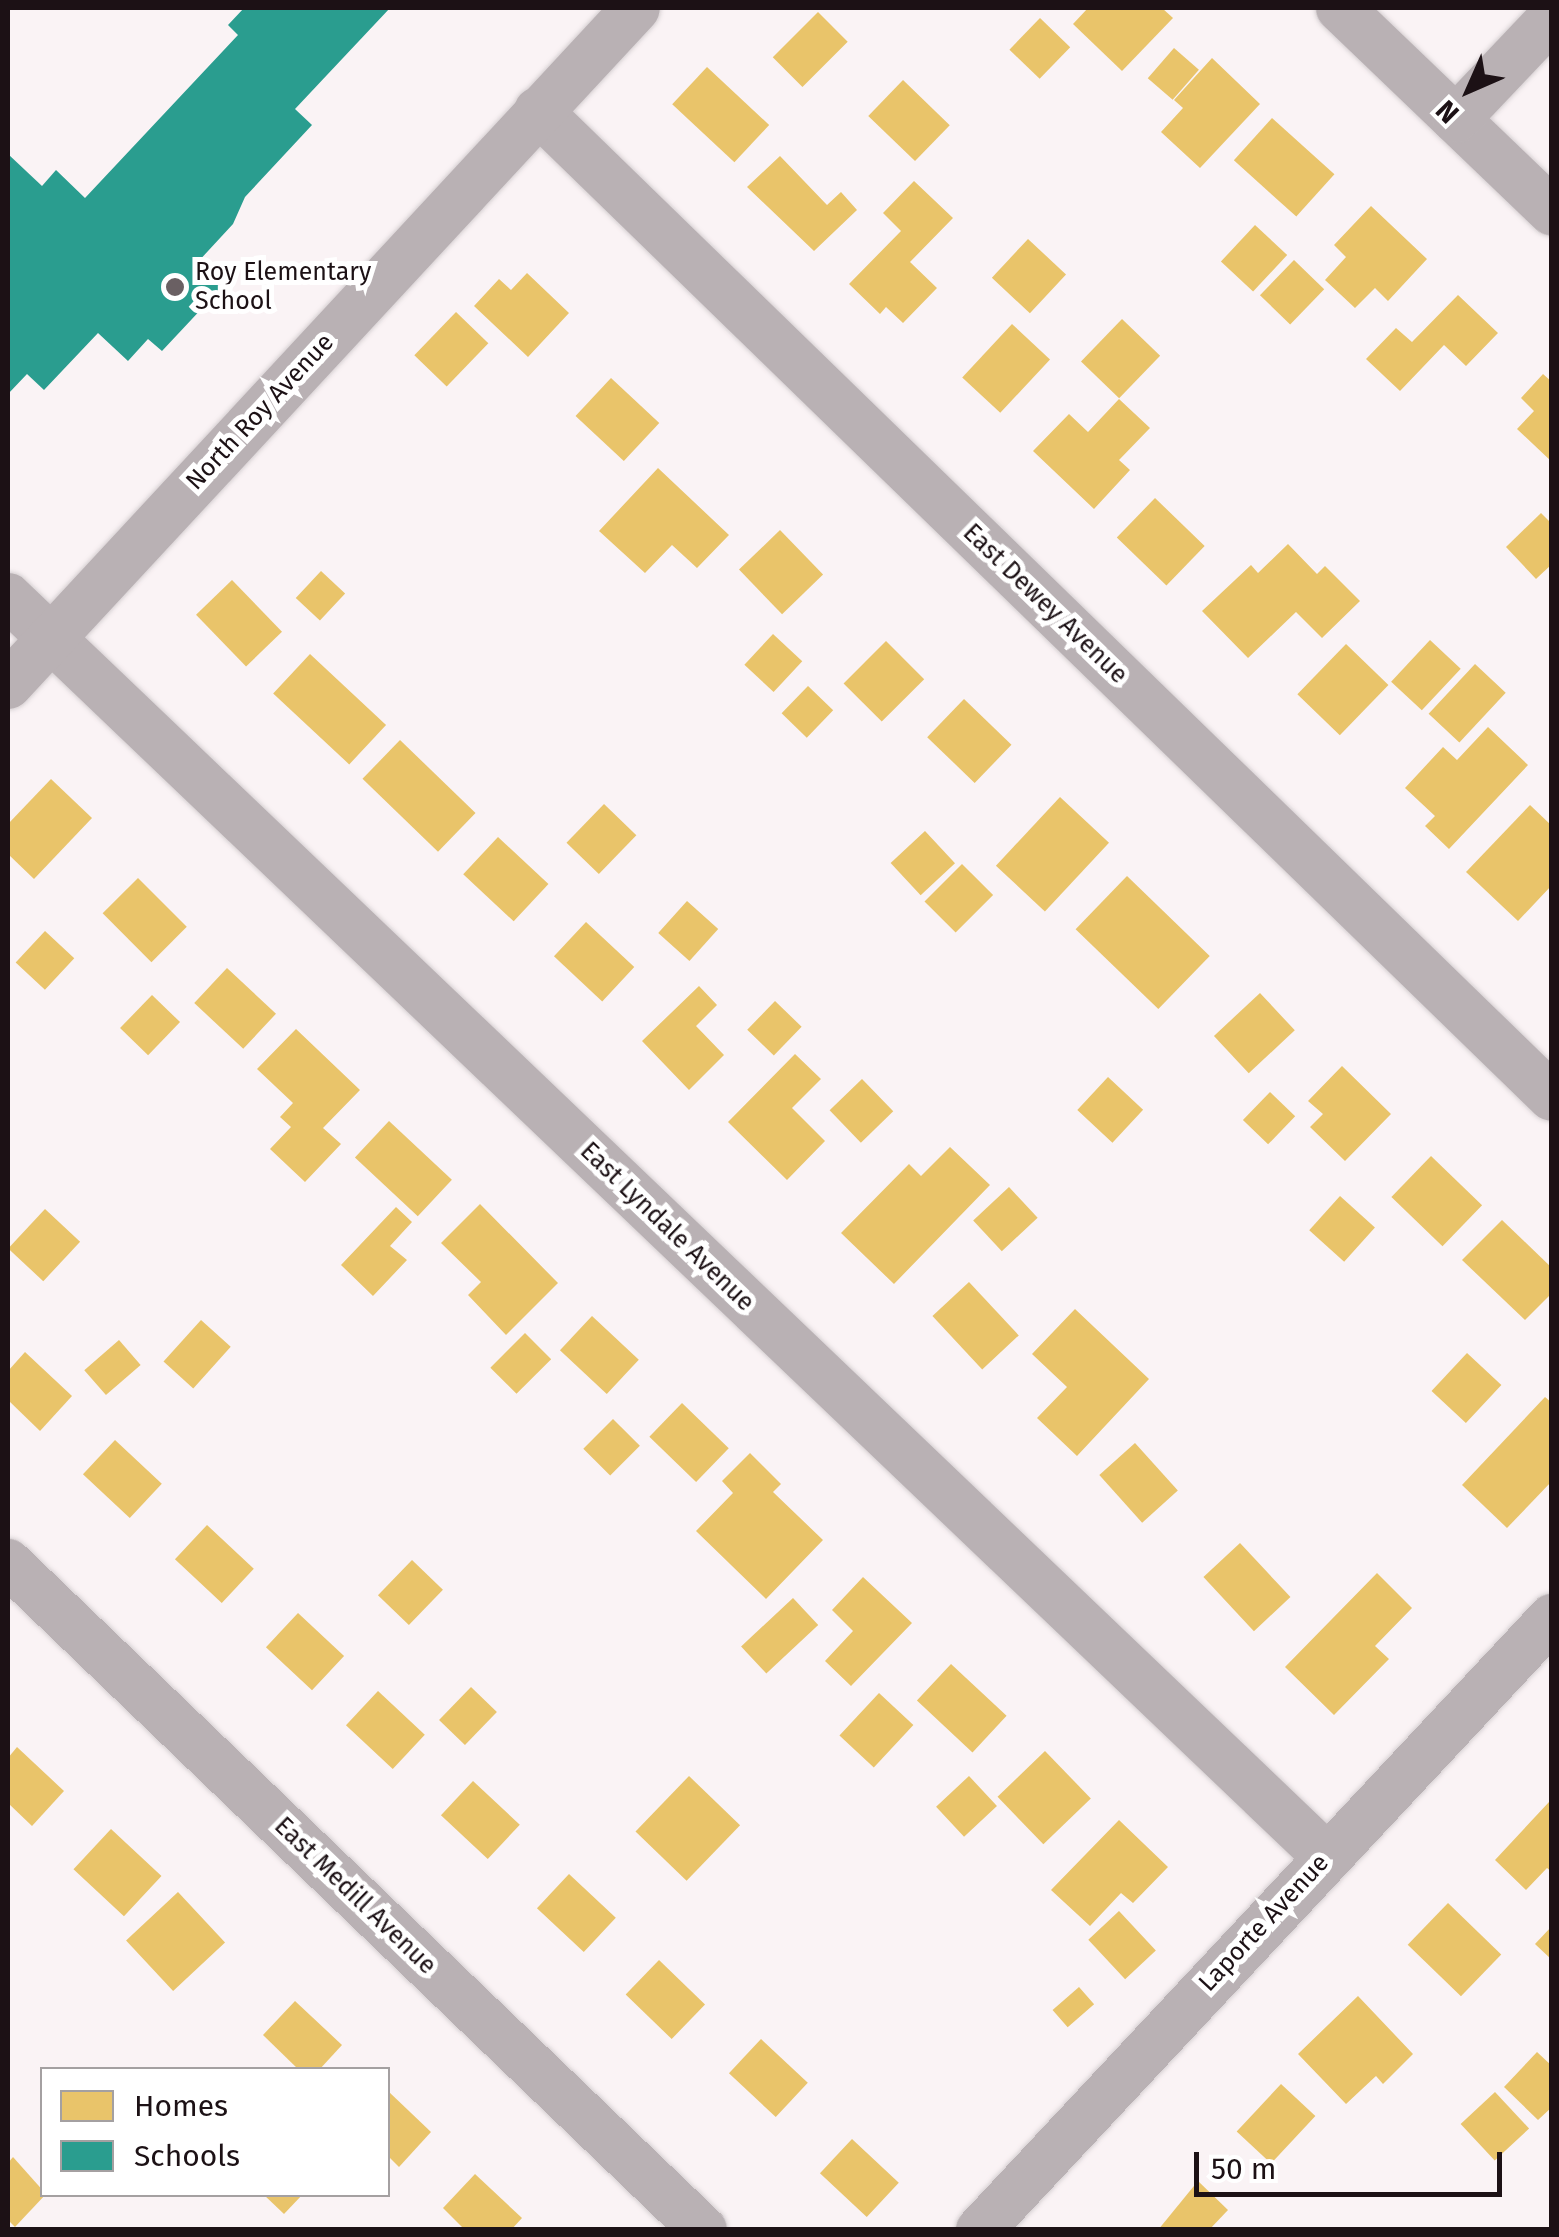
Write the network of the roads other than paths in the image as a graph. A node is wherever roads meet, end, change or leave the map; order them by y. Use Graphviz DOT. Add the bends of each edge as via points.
graph roads {
  1 [pos="636,8"];
  2 [pos="1340,8"];
  3 [pos="1552,18"];
  4 [pos="538,111"];
  5 [pos="1456,119"];
  6 [pos="1552,211"];
  7 [pos="8,597"];
  8 [pos="51,639"];
  9 [pos="8,685"];
  10 [pos="1552,1097"];
  11 [pos="8,1563"];
  12 [pos="1552,1618"];
  13 [pos="1326,1856"];
  14 [pos="702,2230"];
  15 [pos="980,2230"];
  1 -- 4 [label="street, North Roy Avenue"];
  2 -- 5 [label="street"];
  3 -- 5 [label="street"];
  4 -- 8 [label="street, North Roy Avenue"];
  4 -- 10 [label="street, East Dewey Avenue"];
  5 -- 6 [label="street"];
  7 -- 8 [label="street, East Lyndale Avenue"];
  8 -- 9 [label="street, North Roy Avenue"];
  8 -- 13 [label="street, East Lyndale Avenue"];
  11 -- 14 [label="street, East Medill Avenue"];
  12 -- 13 [label="street, Laporte Avenue"];
  13 -- 15 [label="street, Laporte Avenue"];
}
